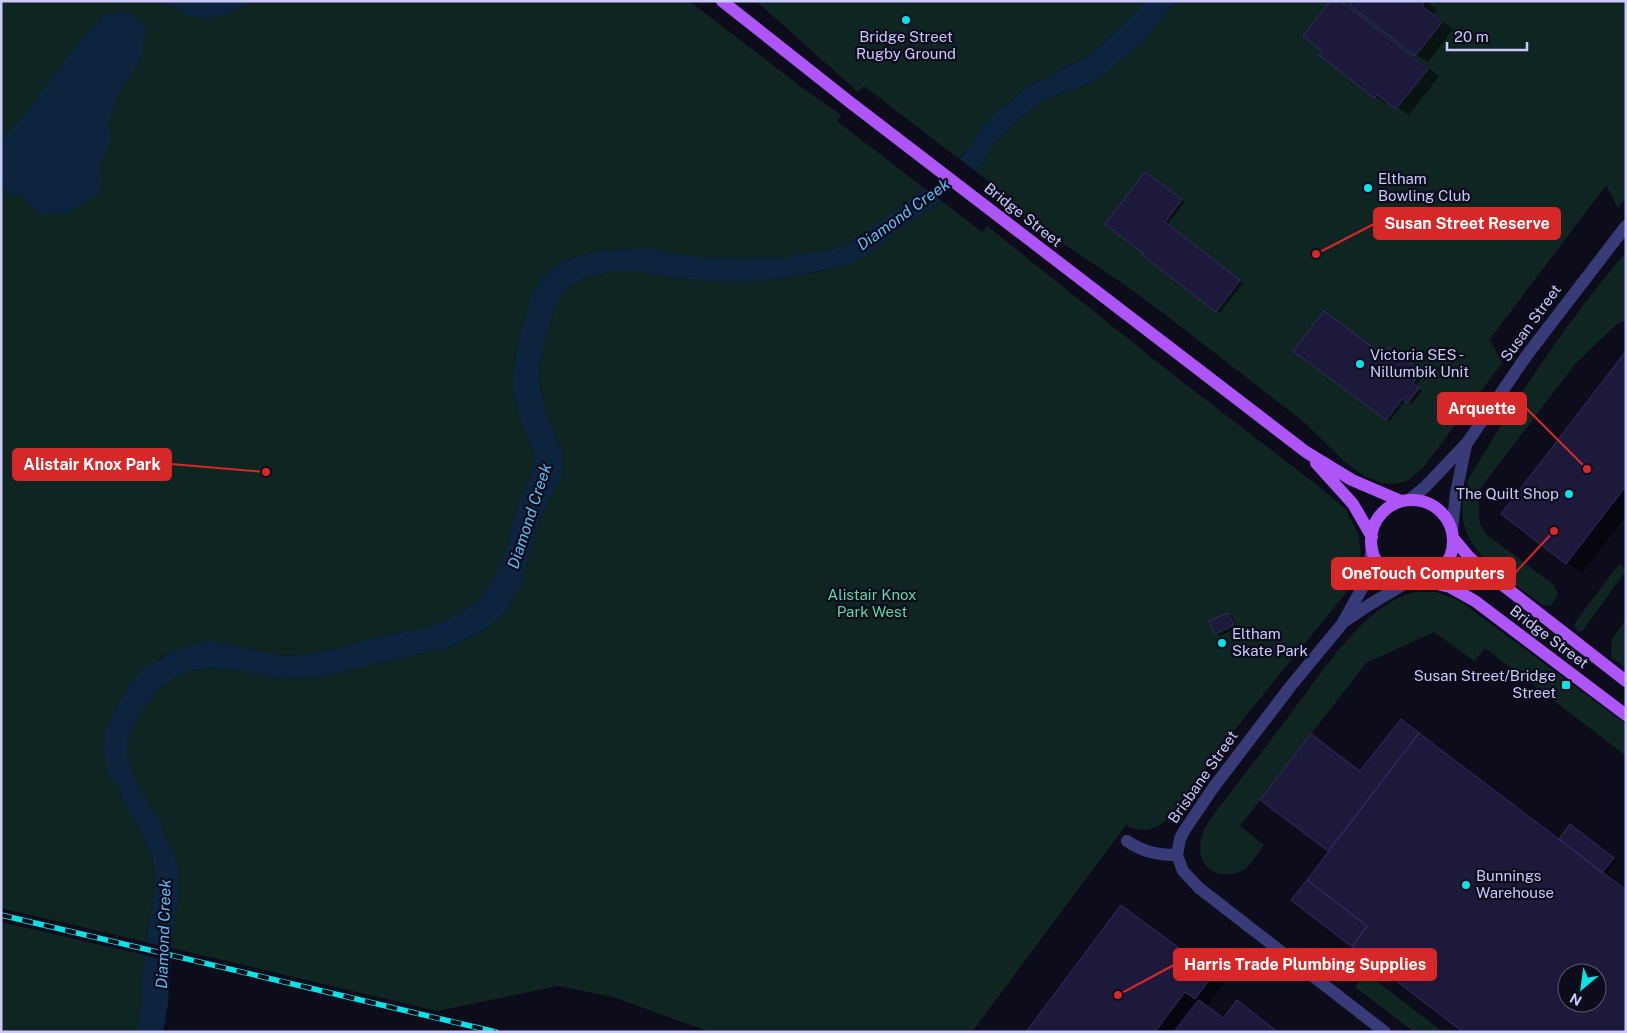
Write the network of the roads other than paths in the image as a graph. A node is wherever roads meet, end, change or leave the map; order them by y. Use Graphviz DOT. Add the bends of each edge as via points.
graph roads {
  1 [pos="722,1"];
  2 [pos="1626,226"];
  3 [pos="1467,443"];
  4 [pos="1306,452"];
  5 [pos="1405,501"];
  6 [pos="1453,534"];
  7 [pos="1372,542"];
  8 [pos="1422,580"];
  9 [pos="1409,581"];
  10 [pos="1342,624"];
  11 [pos="1626,681"];
  12 [pos="1626,715"];
  13 [pos="1127,841"];
  14 [pos="1177,855"];
  15 [pos="1385,1032"];
  1 -- 4 [label="main road, Bridge Street"];
  2 -- 3 [label="street, Susan Street" via="1538,341"];
  3 -- 5 [label="street, Susan Street" via="1425,487"];
  3 -- 6 [label="street, Susan Street" via="1456,492"];
  4 -- 5 [label="main road, Bridge Street" via="1352,480"];
  4 -- 7 [label="main road, Bridge Street" via="1353,504"];
  5 -- 6 [label="main road" via="1431,504 1447,519"];
  5 -- 7 [label="main road" via="1393,505 1381,515 1373,528"];
  6 -- 8 [label="main road" via="1451,556 1444,567 1434,576"];
  6 -- 11 [label="main road, Bridge Street" via="1468,557 1482,569"];
  7 -- 9 [label="main road" via="1376,560 1384,570"];
  7 -- 10 [label="street, Brisbane Street" via="1365,583"];
  8 -- 9 [label="main road"];
  8 -- 12 [label="main road, Bridge Street" via="1450,587 1474,601"];
  9 -- 10 [label="street, Brisbane Street"];
  10 -- 14 [label="street, Brisbane Street" via="1208,795 1184,831"];
  13 -- 14 [label="street" via="1152,853"];
  14 -- 15 [label="street" via="1188,879 1198,888"];
}
